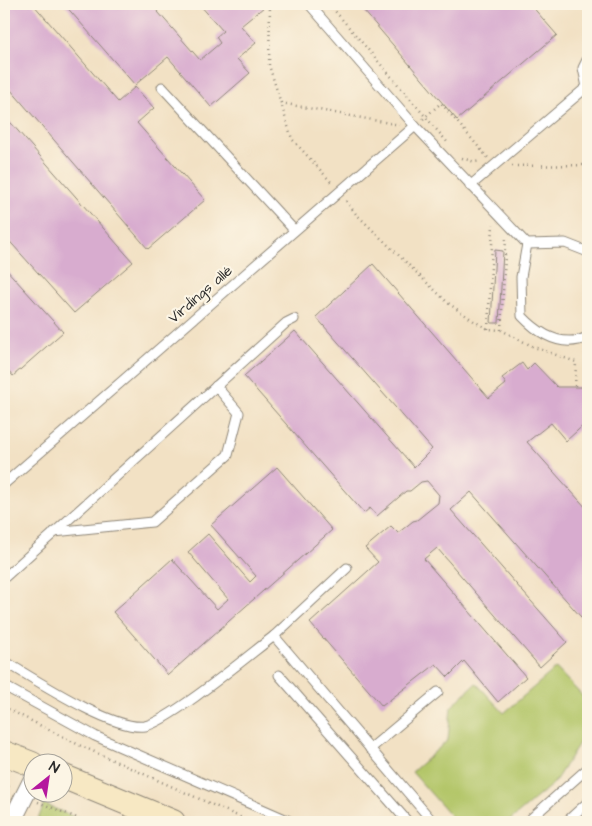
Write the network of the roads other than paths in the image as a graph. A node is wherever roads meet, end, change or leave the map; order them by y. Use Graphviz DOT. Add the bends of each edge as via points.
graph roads {
  1 [pos="308,4"];
  2 [pos="588,58"];
  3 [pos="588,86"];
  4 [pos="162,87"];
  5 [pos="415,126"];
  6 [pos="470,186"];
  7 [pos="294,230"];
  8 [pos="527,244"];
  9 [pos="588,252"];
  10 [pos="294,319"];
  11 [pos="588,336"];
  12 [pos="216,386"];
  13 [pos="4,484"];
  14 [pos="54,532"];
  15 [pos="348,568"];
  16 [pos="4,578"];
  17 [pos="274,636"];
  18 [pos="4,661"];
  19 [pos="279,675"];
  20 [pos="4,686"];
  21 [pos="438,692"];
  22 [pos="370,749"];
  23 [pos="4,753"];
  24 [pos="22,760"];
  25 [pos="588,768"];
  26 [pos="72,780"];
  27 [pos="588,802"];
  28 [pos="22,803"];
  29 [pos="14,822"];
  30 [pos="173,822"];
  31 [pos="292,822"];
  32 [pos="408,822"];
  33 [pos="433,822"];
  34 [pos="527,822"];
  35 [pos="566,822"];
  1 -- 5 [label="lane"];
  2 -- 3 [label="lane" via="583,68"];
  3 -- 6 [label="lane"];
  4 -- 7 [label="lane"];
  5 -- 6 [label="lane"];
  5 -- 7 [label="lane, Virdings allé"];
  6 -- 8 [label="lane"];
  7 -- 13 [label="lane, Virdings allé"];
  8 -- 9 [label="lane" via="565,243"];
  8 -- 11 [label="lane" via="521,277 522,316 537,332 564,342"];
  10 -- 12 [label="lane"];
  12 -- 14 [label="lane"];
  12 -- 14 [label="lane" via="239,413 228,455 152,522"];
  14 -- 16 [label="lane"];
  15 -- 17 [label="lane"];
  17 -- 18 [label="lane" via="168,715 145,726 125,724 100,715"];
  17 -- 22 [label="lane"];
  19 -- 32 [label="lane"];
  20 -- 31 [label="lane" via="95,736"];
  21 -- 22 [label="lane"];
  22 -- 33 [label="lane"];
  23 -- 24 [label="main road"];
  25 -- 34 [label="lane"];
  26 -- 30 [label="main road"];
  27 -- 35 [label="lane"];
  28 -- 29 [label="street"];
}
